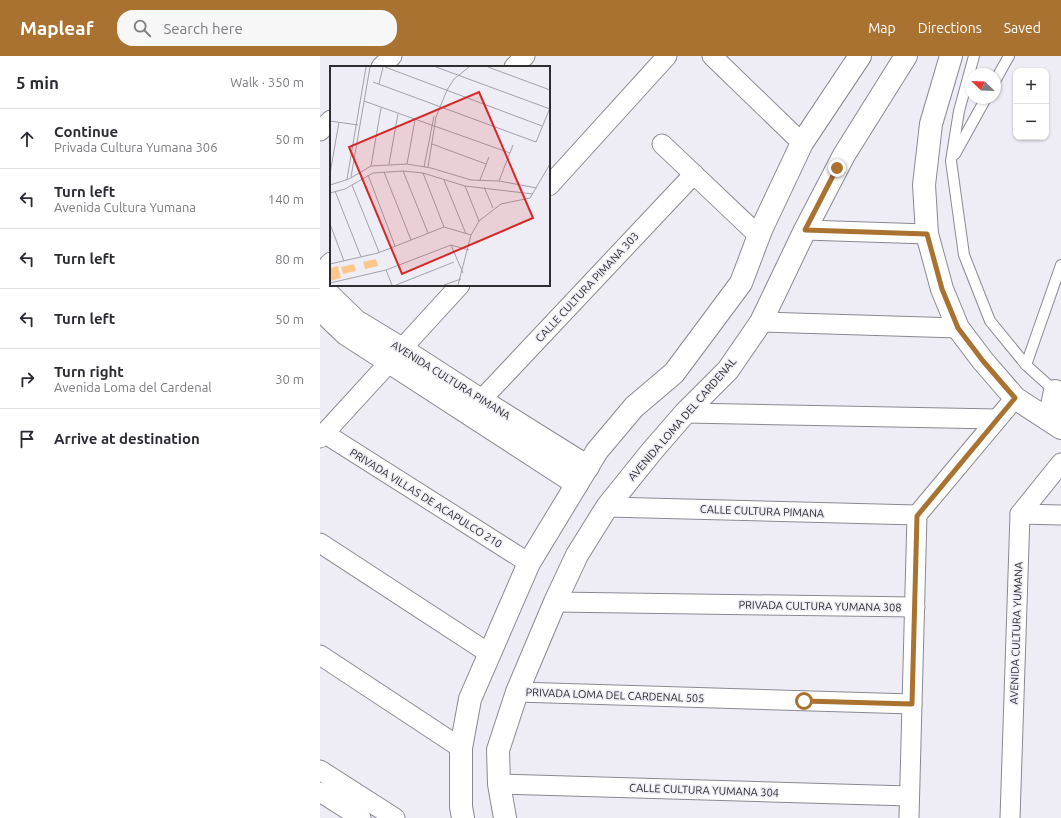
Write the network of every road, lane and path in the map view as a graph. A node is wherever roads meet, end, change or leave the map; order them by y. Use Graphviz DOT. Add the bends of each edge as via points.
graph roads {
  1 [pos="392,56"];
  2 [pos="525,56"];
  3 [pos="667,56"];
  4 [pos="712,56"];
  5 [pos="860,56"];
  6 [pos="906,56"];
  7 [pos="950,56"];
  8 [pos="974,56"];
  9 [pos="1009,56"];
  10 [pos="382,66"];
  11 [pos="515,66"];
  12 [pos="1001,70"];
  13 [pos="983,104"];
  14 [pos="330,121"];
  15 [pos="320,131"];
  16 [pos="802,143"];
  17 [pos="662,144"];
  18 [pos="951,161"];
  19 [pos="694,174"];
  20 [pos="550,185"];
  21 [pos="805,230"];
  22 [pos="927,234"];
  23 [pos="759,236"];
  24 [pos="330,263"];
  25 [pos="1061,265"];
  26 [pos="320,274"];
  27 [pos="320,286"];
  28 [pos="459,286"];
  29 [pos="320,309"];
  30 [pos="761,322"];
  31 [pos="958,328"];
  32 [pos="396,356"];
  33 [pos="1026,365"];
  34 [pos="1058,393"];
  35 [pos="1015,398"];
  36 [pos="481,400"];
  37 [pos="685,413"];
  38 [pos="997,419"];
  39 [pos="1055,424"];
  40 [pos="322,436"];
  41 [pos="1061,463"];
  42 [pos="582,475"];
  43 [pos="606,507"];
  44 [pos="1020,514"];
  45 [pos="1061,515"];
  46 [pos="917,516"];
  47 [pos="320,543"];
  48 [pos="529,563"];
  49 [pos="555,602"];
  50 [pos="914,607"];
  51 [pos="490,654"];
  52 [pos="320,656"];
  53 [pos="517,692"];
  54 [pos="912,704"];
  55 [pos="461,748"];
  56 [pos="320,770"];
  57 [pos="499,784"];
  58 [pos="320,792"];
  59 [pos="909,796"];
  60 [pos="359,809"];
  61 [pos="395,818"];
  62 [pos="463,818"];
  63 [pos="505,818"];
  64 [pos="909,818"];
  65 [pos="1010,818"];
  1 -- 10 [label="street"];
  2 -- 11 [label="street"];
  3 -- 20 [label="street"];
  4 -- 16 [label="street"];
  5 -- 16 [label="street"];
  6 -- 21 [label="street, AVENIDA LOMA DEL CARDENAL" via="844,155"];
  7 -- 22 [label="street" via="931,124 924,185"];
  8 -- 18 [label="lane"];
  9 -- 12 [label="lane"];
  13 -- 18 [label="lane"];
  14 -- 15 [label="street"];
  16 -- 23 [label="street"];
  17 -- 19 [label="street"];
  18 -- 33 [label="lane" via="964,255 990,321"];
  19 -- 23 [label="street"];
  19 -- 36 [label="street, CALLE CULTURA PIMANA 303"];
  21 -- 22 [label="street"];
  21 -- 30 [label="street, AVENIDA LOMA DEL CARDENAL"];
  22 -- 31 [label="street" via="942,289"];
  23 -- 42 [label="street" via="741,284 674,373 634,407 597,451"];
  24 -- 26 [label="street"];
  25 -- 33 [label="lane"];
  27 -- 32 [label="street, AVENIDA CULTURA PIMANA"];
  28 -- 32 [label="street"];
  29 -- 32 [label="street, AVENIDA CULTURA PIMANA" via="346,334"];
  30 -- 31 [label="street"];
  30 -- 37 [label="street, AVENIDA LOMA DEL CARDENAL" via="728,370"];
  31 -- 35 [label="street"];
  32 -- 36 [label="street, AVENIDA CULTURA PIMANA"];
  32 -- 40 [label="street"];
  32 -- 42 [label="street, AVENIDA CULTURA PIMANA"];
  33 -- 34 [label="lane"];
  34 -- 39 [label="street"];
  35 -- 38 [label="street"];
  35 -- 39 [label="street"];
  36 -- 42 [label="street, AVENIDA CULTURA PIMANA"];
  37 -- 38 [label="street"];
  37 -- 43 [label="street, AVENIDA LOMA DEL CARDENAL"];
  38 -- 46 [label="street"];
  40 -- 48 [label="street, PRIVADA VILLAS DE ACAPULCO 210"];
  41 -- 44 [label="street"];
  42 -- 48 [label="street"];
  43 -- 46 [label="street, CALLE CULTURA PIMANA"];
  43 -- 49 [label="street, AVENIDA LOMA DEL CARDENAL" via="577,555"];
  44 -- 45 [label="street"];
  44 -- 65 [label="street, AVENIDA CULTURA YUMANA"];
  46 -- 50 [label="street"];
  47 -- 51 [label="street"];
  48 -- 51 [label="street"];
  49 -- 50 [label="street, PRIVADA CULTURA YUMANA 308"];
  49 -- 53 [label="street, AVENIDA LOMA DEL CARDENAL"];
  50 -- 54 [label="street"];
  51 -- 55 [label="street" via="470,699"];
  52 -- 55 [label="street"];
  53 -- 54 [label="street, PRIVADA LOMA DEL CARDENAL 505"];
  53 -- 57 [label="street, AVENIDA LOMA DEL CARDENAL" via="498,750"];
  54 -- 59 [label="street"];
  55 -- 62 [label="street"];
  56 -- 60 [label="street"];
  57 -- 59 [label="street, CALLE CULTURA YUMANA 304"];
  57 -- 63 [label="street, AVENIDA LOMA DEL CARDENAL"];
  58 -- 60 [label="street"];
  59 -- 64 [label="street"];
  60 -- 61 [label="street"];
}
